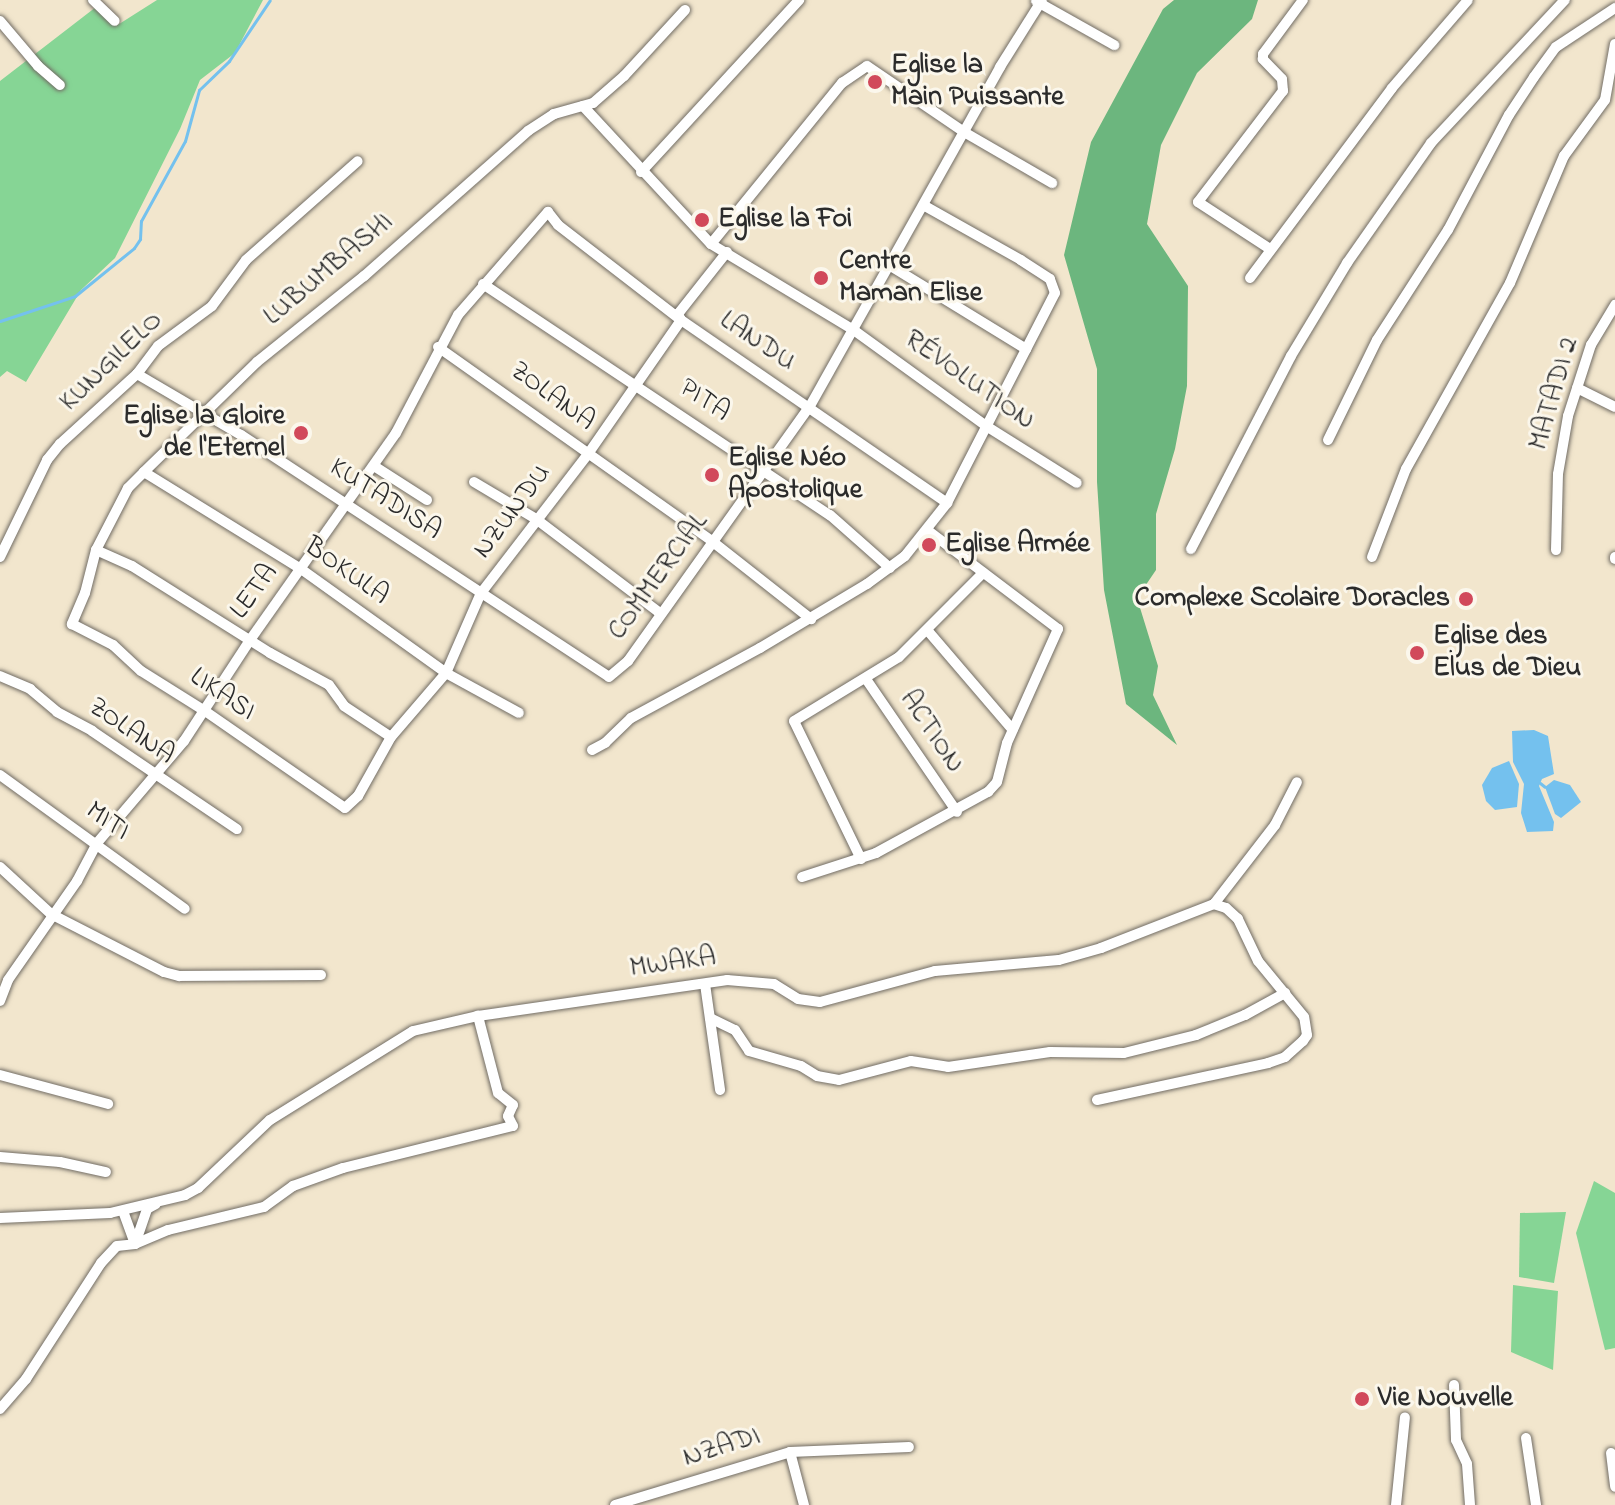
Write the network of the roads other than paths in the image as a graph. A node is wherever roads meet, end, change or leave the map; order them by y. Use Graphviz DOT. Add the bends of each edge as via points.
graph roads {
  1 [pos="93,0"];
  2 [pos="799,0"];
  3 [pos="1303,0"];
  4 [pos="1468,0"];
  5 [pos="1565,0"];
  6 [pos="1039,1"];
  7 [pos="1615,8"];
  8 [pos="685,10"];
  9 [pos="0,21"];
  10 [pos="115,21"];
  11 [pos="1615,44"];
  12 [pos="1114,45"];
  13 [pos="60,85"];
  14 [pos="583,106"];
  15 [pos="964,132"];
  16 [pos="358,161"];
  17 [pos="641,172"];
  18 [pos="1052,183"];
  19 [pos="923,205"];
  20 [pos="548,212"];
  21 [pos="711,244"];
  22 [pos="1270,249"];
  23 [pos="727,252"];
  24 [pos="889,265"];
  25 [pos="1250,278"];
  26 [pos="483,284"];
  27 [pos="1615,305"];
  28 [pos="681,320"];
  29 [pos="855,331"];
  30 [pos="438,347"];
  31 [pos="1026,349"];
  32 [pos="137,374"];
  33 [pos="638,384"];
  34 [pos="1577,388"];
  35 [pos="810,406"];
  36 [pos="1615,407"];
  37 [pos="206,412"];
  38 [pos="986,426"];
  39 [pos="1328,440"];
  40 [pos="588,454"];
  41 [pos="374,466"];
  42 [pos="765,470"];
  43 [pos="144,472"];
  44 [pos="474,482"];
  45 [pos="1077,483"];
  46 [pos="427,500"];
  47 [pos="947,503"];
  48 [pos="347,504"];
  49 [pos="536,519"];
  50 [pos="927,530"];
  51 [pos="713,542"];
  52 [pos="1191,549"];
  53 [pos="96,550"];
  54 [pos="1556,550"];
  55 [pos="0,557"];
  56 [pos="1372,557"];
  57 [pos="890,568"];
  58 [pos="301,569"];
  59 [pos="983,573"];
  60 [pos="481,593"];
  61 [pos="660,613"];
  62 [pos="811,619"];
  63 [pos="72,624"];
  64 [pos="928,631"];
  65 [pos="250,640"];
  66 [pos="446,673"];
  67 [pos="603,675"];
  68 [pos="0,676"];
  69 [pos="866,679"];
  70 [pos="205,711"];
  71 [pos="519,713"];
  72 [pos="1013,730"];
  73 [pos="391,737"];
  74 [pos="592,750"];
  75 [pos="0,775"];
  76 [pos="153,775"];
  77 [pos="1297,782"];
  78 [pos="345,808"];
  79 [pos="957,812"];
  80 [pos="237,829"];
  81 [pos="97,843"];
  82 [pos="861,859"];
  83 [pos="0,867"];
  84 [pos="802,877"];
  85 [pos="1214,904"];
  86 [pos="185,909"];
  87 [pos="51,914"];
  88 [pos="321,975"];
  89 [pos="4,977"];
  90 [pos="705,984"];
  91 [pos="1285,993"];
  92 [pos="0,1001"];
  93 [pos="478,1016"];
  94 [pos="710,1018"];
  95 [pos="0,1075"];
  96 [pos="720,1090"];
  97 [pos="1097,1100"];
  98 [pos="108,1104"];
  99 [pos="0,1157"];
  100 [pos="106,1172"];
  101 [pos="172,1196"];
  102 [pos="123,1211"];
  103 [pos="0,1218"];
  104 [pos="135,1244"];
  105 [pos="1454,1385"];
  106 [pos="0,1409"];
  107 [pos="1405,1417"];
  108 [pos="1526,1438"];
  109 [pos="909,1447"];
  110 [pos="790,1452"];
  111 [pos="1611,1453"];
  112 [pos="1615,1487"];
  113 [pos="615,1505"];
  114 [pos="804,1505"];
  115 [pos="1396,1505"];
  116 [pos="1470,1505"];
  117 [pos="1536,1505"];
  1 -- 10 [label="street"];
  2 -- 17 [label="street"];
  3 -- 22 [label="street" via="1263,56 1282,79 1283,91 1198,202"];
  4 -- 22 [label="street" via="1384,99"];
  5 -- 52 [label="street" via="1431,143 1347,263 1291,356"];
  6 -- 12 [label="street"];
  6 -- 15 [label="street, COMMERCIAL"];
  7 -- 39 [label="street" via="1556,47 1534,77 1448,230 1377,340"];
  8 -- 14 [label="street, LUBUMBASHI" via="624,76"];
  9 -- 13 [label="street"];
  11 -- 56 [label="street" via="1605,100 1564,156 1510,283 1406,469"];
  14 -- 17 [label="street, RÉVOLUTION"];
  14 -- 37 [label="street, LUBUMBASHI" via="554,114 528,131 257,362"];
  15 -- 18 [label="street"];
  15 -- 19 [label="street, COMMERCIAL"];
  15 -- 21 [label="street" via="867,66 842,83"];
  16 -- 32 [label="street, KUNGILELO" via="246,260 212,306 158,346"];
  17 -- 21 [label="street, RÉVOLUTION"];
  19 -- 24 [label="street, COMMERCIAL"];
  19 -- 31 [label="street" via="1050,279 1053,297"];
  20 -- 26 [label="street, LETA"];
  20 -- 28 [label="street, LANDU"];
  21 -- 23 [label="street, RÉVOLUTION"];
  22 -- 25 [label="street"];
  23 -- 28 [label="street, NZUNDU" via="678,314"];
  23 -- 29 [label="street, RÉVOLUTION"];
  24 -- 29 [label="street, COMMERCIAL"];
  24 -- 31 [label="street"];
  26 -- 30 [label="street, LETA"];
  26 -- 33 [label="street, PITA"];
  27 -- 34 [label="street, MATADI 2" via="1596,333"];
  28 -- 33 [label="street, NZUNDU"];
  28 -- 35 [label="street, LANDU"];
  29 -- 35 [label="street, COMMERCIAL"];
  29 -- 38 [label="street, RÉVOLUTION"];
  30 -- 40 [label="street, ZOLANA"];
  30 -- 41 [label="street, LETA" via="419,394"];
  31 -- 38 [label="street"];
  32 -- 37 [label="street, KUTADISA" via="186,406"];
  32 -- 55 [label="street, KUNGILELO" via="47,460"];
  33 -- 40 [label="street, NZUNDU"];
  33 -- 42 [label="street, PITA"];
  34 -- 36 [label="street"];
  34 -- 54 [label="street, MATADI 2" via="1558,474"];
  35 -- 42 [label="street, COMMERCIAL"];
  35 -- 47 [label="street, LANDU"];
  37 -- 43 [label="street, LUBUMBASHI"];
  37 -- 48 [label="street, KUTADISA"];
  38 -- 45 [label="street, RÉVOLUTION"];
  38 -- 47 [label="street"];
  40 -- 49 [label="street, NZUNDU"];
  40 -- 51 [label="street, ZOLANA"];
  41 -- 46 [label="street"];
  41 -- 48 [label="street, LETA"];
  42 -- 51 [label="street, COMMERCIAL"];
  42 -- 57 [label="street, PITA" via="848,528"];
  43 -- 53 [label="street, LUBUMBASHI" via="128,488"];
  43 -- 58 [label="street, BOKULA"];
  44 -- 49 [label="street"];
  47 -- 50 [label="street"];
  48 -- 58 [label="street, LETA"];
  48 -- 60 [label="street, KUTADISA"];
  49 -- 60 [label="street, NZUNDU"];
  49 -- 61 [label="street"];
  50 -- 57 [label="street"];
  50 -- 59 [label="street"];
  51 -- 61 [label="street, COMMERCIAL"];
  51 -- 62 [label="street, ZOLANA"];
  53 -- 63 [label="street, LUBUMBASHI"];
  53 -- 65 [label="street" via="132,566"];
  57 -- 62 [label="street"];
  58 -- 65 [label="street, LETA"];
  58 -- 66 [label="street, BOKULA"];
  59 -- 64 [label="street"];
  59 -- 72 [label="street" via="1058,629"];
  60 -- 66 [label="street, NZUNDU"];
  60 -- 67 [label="street, KUTADISA"];
  61 -- 67 [label="street, COMMERCIAL" via="628,661 614,675"];
  62 -- 74 [label="street" via="631,718"];
  63 -- 70 [label="street, LIKASI" via="113,645 141,671"];
  64 -- 69 [label="street"];
  64 -- 72 [label="street"];
  65 -- 70 [label="street, LETA"];
  65 -- 73 [label="street" via="329,685 344,706"];
  66 -- 71 [label="street, BOKULA"];
  66 -- 73 [label="street, NZUNDU"];
  68 -- 76 [label="street, ZOLANA" via="30,689"];
  69 -- 79 [label="street, ACTION"];
  69 -- 82 [label="street" via="794,721"];
  70 -- 76 [label="street, LETA"];
  70 -- 78 [label="street, LIKASI"];
  72 -- 79 [label="street" via="997,782"];
  73 -- 78 [label="street, NZUNDU" via="358,796"];
  75 -- 81 [label="street, MITI"];
  76 -- 80 [label="street, ZOLANA"];
  76 -- 81 [label="street, LETA"];
  77 -- 85 [label="street" via="1275,825"];
  79 -- 82 [label="street"];
  81 -- 86 [label="street, MITI"];
  81 -- 87 [label="street, LETA"];
  82 -- 84 [label="street"];
  83 -- 87 [label="street"];
  85 -- 90 [label="street, MWAKA" via="1059,960 935,971 820,1002 798,999 774,984"];
  85 -- 91 [label="street" via="1238,919 1258,961"];
  87 -- 88 [label="street" via="179,976"];
  87 -- 89 [label="street, LETA"];
  89 -- 92 [label="street, LETA"];
  90 -- 93 [label="street, MWAKA"];
  90 -- 94 [label="street"];
  91 -- 94 [label="street" via="1196,1035 1124,1053 1050,1052 948,1067 911,1061 839,1080 749,1051 735,1030"];
  91 -- 97 [label="street" via="1304,1017 1307,1035 1285,1057"];
  93 -- 101 [label="street, MWAKA" via="413,1031 377,1052 270,1120 198,1188"];
  93 -- 104 [label="street" via="498,1093 513,1105 508,1116 513,1126 343,1168 293,1186 264,1207 168,1230"];
  94 -- 96 [label="street"];
  95 -- 98 [label="street"];
  99 -- 100 [label="street"];
  101 -- 102 [label="street"];
  101 -- 104 [label="street" via="147,1209"];
  102 -- 103 [label="street"];
  102 -- 104 [label="street"];
  104 -- 106 [label="street" via="117,1246 101,1263 26,1379"];
  105 -- 116 [label="street" via="1456,1440 1467,1464"];
  107 -- 115 [label="street"];
  108 -- 117 [label="street"];
  109 -- 110 [label="street"];
  110 -- 113 [label="street, NZADI"];
  110 -- 114 [label="street, NZADI"];
  111 -- 112 [label="street"];
}
